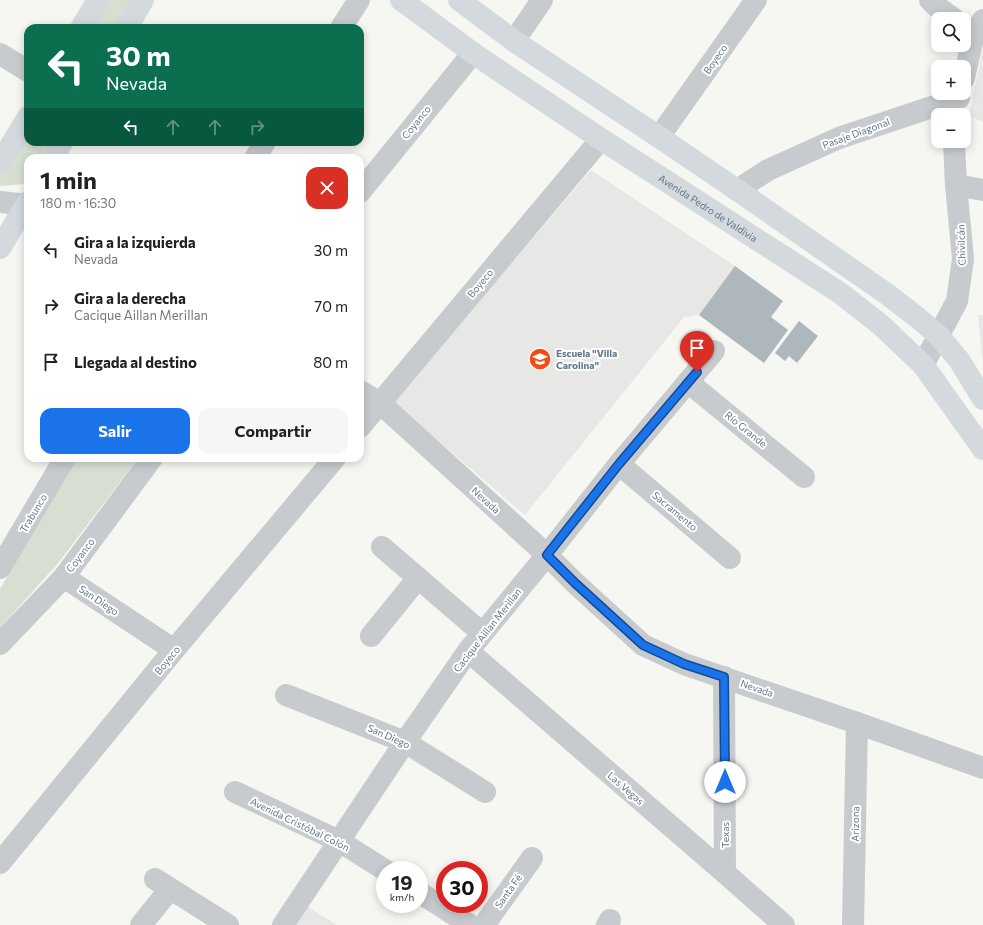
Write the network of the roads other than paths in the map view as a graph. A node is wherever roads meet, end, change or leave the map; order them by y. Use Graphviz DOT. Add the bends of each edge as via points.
graph roads {
  1 [pos="98,0"];
  2 [pos="143,0"];
  3 [pos="359,0"];
  4 [pos="401,0"];
  5 [pos="459,0"];
  6 [pos="542,0"];
  7 [pos="756,0"];
  8 [pos="930,0"];
  9 [pos="944,12"];
  10 [pos="83,24"];
  11 [pos="129,24"];
  12 [pos="344,24"];
  13 [pos="974,27"];
  14 [pos="514,40"];
  15 [pos="473,53"];
  16 [pos="0,54"];
  17 [pos="967,60"];
  18 [pos="24,69"];
  19 [pos="948,100"];
  20 [pos="24,124"];
  21 [pos="659,137"];
  22 [pos="601,139"];
  23 [pos="954,148"];
  24 [pos="0,163"];
  25 [pos="956,185"];
  26 [pos="364,187"];
  27 [pos="737,190"];
  28 [pos="983,190"];
  29 [pos="0,202"];
  30 [pos="24,204"];
  31 [pos="24,210"];
  32 [pos="0,248"];
  33 [pos="939,336"];
  34 [pos="714,351"];
  35 [pos="923,365"];
  36 [pos="688,382"];
  37 [pos="364,393"];
  38 [pos="983,399"];
  39 [pos="380,403"];
  40 [pos="364,422"];
  41 [pos="983,449"];
  42 [pos="63,462"];
  43 [pos="149,462"];
  44 [pos="332,462"];
  45 [pos="619,464"];
  46 [pos="804,477"];
  47 [pos="382,547"];
  48 [pos="547,555"];
  49 [pos="730,558"];
  50 [pos="0,568"];
  51 [pos="64,577"];
  52 [pos="418,578"];
  53 [pos="482,633"];
  54 [pos="371,636"];
  55 [pos="0,644"];
  56 [pos="174,650"];
  57 [pos="468,651"];
  58 [pos="724,677"];
  59 [pos="286,695"];
  60 [pos="857,723"];
  61 [pos="405,742"];
  62 [pos="983,768"];
  63 [pos="235,792"];
  64 [pos="485,792"];
  65 [pos="339,841"];
  66 [pos="532,858"];
  67 [pos="0,863"];
  68 [pos="376,864"];
  69 [pos="725,873"];
  70 [pos="428,898"];
  71 [pos="141,925"];
  72 [pos="228,925"];
  73 [pos="283,925"];
  74 [pos="470,925"];
  75 [pos="484,925"];
  76 [pos="784,925"];
  77 [pos="853,925"];
  1 -- 10 [label="main road"];
  2 -- 11 [label="main road"];
  3 -- 12 [label="street"];
  4 -- 15 [label="main road, Avenida Pedro de Valdivia"];
  5 -- 14 [label="main road"];
  6 -- 14 [label="street"];
  7 -- 21 [label="street, Boyeco"];
  8 -- 9 [label="street"];
  13 -- 17 [label="street"];
  14 -- 21 [label="main road"];
  15 -- 22 [label="main road, Avenida Pedro de Valdivia"];
  15 -- 26 [label="street, Coyanco"];
  16 -- 18 [label="street"];
  19 -- 27 [label="street, Pasaje Diagonal" via="839,138 768,170"];
  20 -- 24 [label="main road"];
  21 -- 27 [label="main road"];
  22 -- 35 [label="main road, Avenida Pedro de Valdivia" via="840,293 881,324"];
  22 -- 39 [label="street, Boyeco"];
  23 -- 25 [label="street, Chivilcán"];
  25 -- 28 [label="street"];
  25 -- 33 [label="street, Chivilcán" via="963,259 957,301"];
  27 -- 33 [label="main road" via="887,294"];
  29 -- 30 [label="street"];
  31 -- 32 [label="main road"];
  33 -- 35 [label="street, Chivilcán"];
  33 -- 38 [label="main road" via="959,360"];
  34 -- 36 [label="street, Cacique Aillan Merillan"];
  35 -- 41 [label="main road, Avenida Pedro de Valdivia"];
  36 -- 45 [label="street, Cacique Aillan Merillan"];
  36 -- 46 [label="street, Río Grande"];
  37 -- 39 [label="street, Nevada"];
  39 -- 40 [label="street, Boyeco"];
  39 -- 48 [label="street, Nevada"];
  42 -- 50 [label="street, Trabunco"];
  43 -- 51 [label="street, Coyanco"];
  44 -- 56 [label="street, Boyeco"];
  45 -- 48 [label="street, Cacique Aillan Merillan"];
  45 -- 49 [label="street, Sacramento"];
  47 -- 52 [label="street"];
  48 -- 53 [label="street, Cacique Aillan Merillan"];
  48 -- 58 [label="street, Nevada" via="643,645 684,664"];
  51 -- 55 [label="street, Coyanco"];
  51 -- 56 [label="street, San Diego"];
  52 -- 53 [label="street"];
  52 -- 54 [label="street"];
  53 -- 57 [label="street, Cacique Aillan Merillan"];
  56 -- 67 [label="street, Boyeco"];
  57 -- 61 [label="street, Cacique Aillan Merillan"];
  57 -- 69 [label="street, Las Vegas"];
  58 -- 60 [label="street, Nevada"];
  58 -- 69 [label="street, Texas"];
  59 -- 61 [label="street, San Diego"];
  60 -- 62 [label="street, Nevada"];
  60 -- 77 [label="street, Arizona"];
  61 -- 64 [label="street, San Diego"];
  61 -- 65 [label="street, Cacique Aillan Merillan"];
  63 -- 65 [label="street, Avenida Cristóbal Colón"];
  65 -- 68 [label="street, Avenida Cristóbal Colón"];
  65 -- 73 [label="street, Cacique Aillan Merillan"];
  66 -- 75 [label="street, Santa Fé"];
  69 -- 76 [label="street, Las Vegas"];
  70 -- 74 [label="street"];
  71 -- 72 [label="street" via="163,884"];
}
